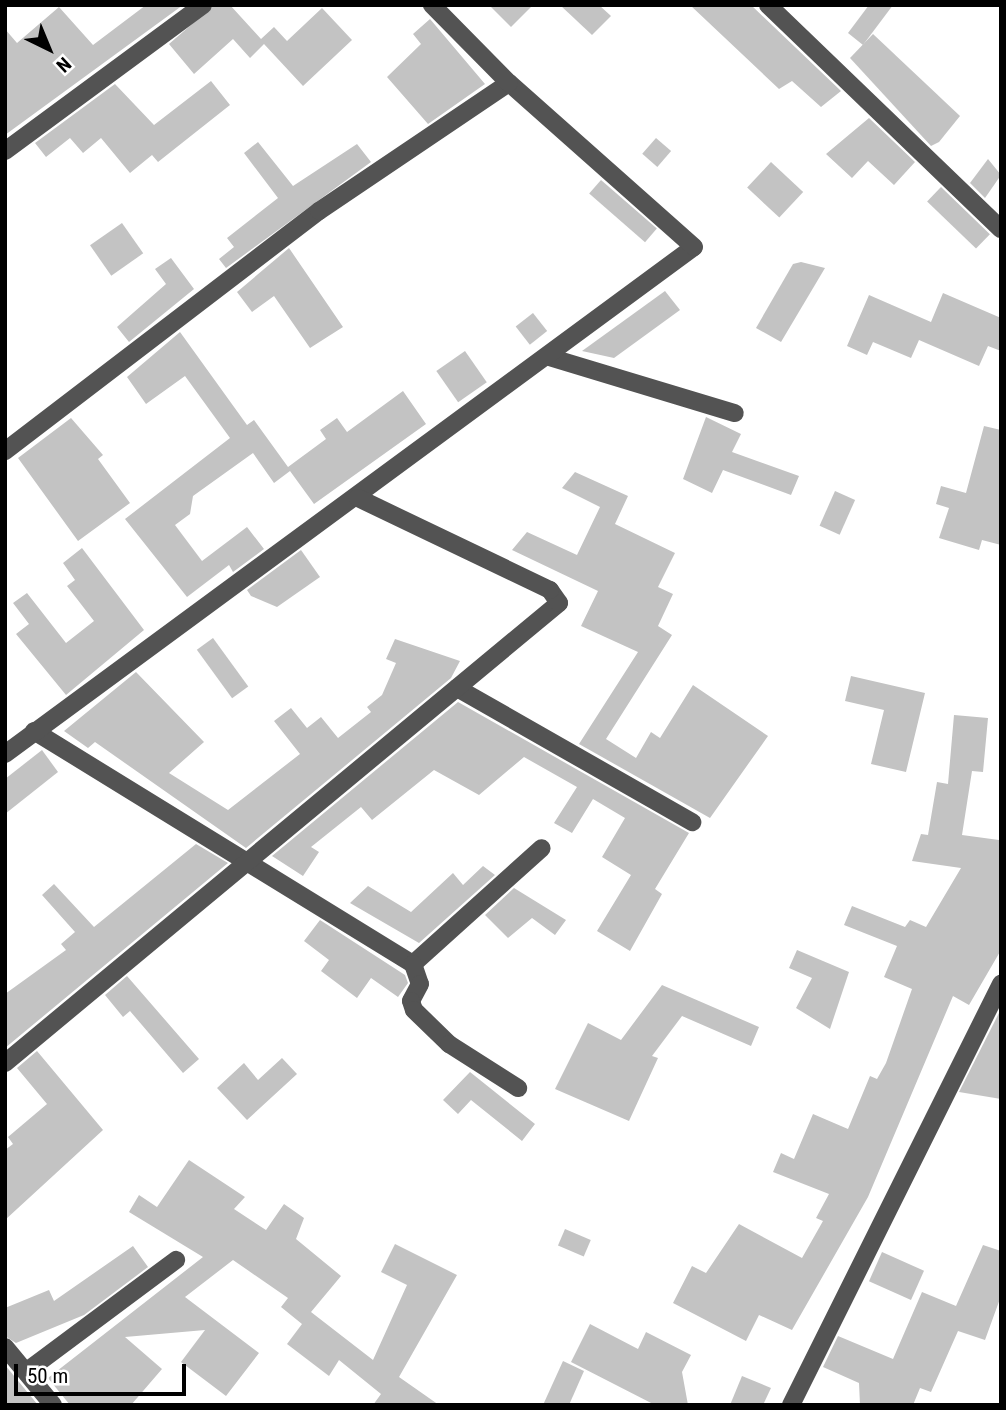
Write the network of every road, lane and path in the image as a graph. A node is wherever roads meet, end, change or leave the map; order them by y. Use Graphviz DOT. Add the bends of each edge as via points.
graph roads {
  1 [pos="203,5"];
  2 [pos="432,5"];
  3 [pos="768,5"];
  4 [pos="509,83"];
  5 [pos="5,151"];
  6 [pos="1001,229"];
  7 [pos="549,357"];
  8 [pos="735,413"];
  9 [pos="5,451"];
  10 [pos="358,498"];
  11 [pos="457,688"];
  12 [pos="34,731"];
  13 [pos="5,754"];
  14 [pos="692,822"];
  15 [pos="542,848"];
  16 [pos="249,862"];
  17 [pos="413,964"];
  18 [pos="1001,983"];
  19 [pos="5,1062"];
  20 [pos="518,1088"];
  21 [pos="176,1261"];
  22 [pos="5,1347"];
  23 [pos="27,1371"];
  24 [pos="53,1405"];
  25 [pos="791,1405"];
  1 -- 5 [label="street"];
  2 -- 4 [label="street"];
  3 -- 6 [label="street"];
  4 -- 7 [label="street" via="694,247"];
  4 -- 9 [label="street" via="318,211"];
  7 -- 8 [label="street"];
  7 -- 10 [label="street"];
  10 -- 11 [label="street" via="557,596 555,610"];
  10 -- 12 [label="street"];
  11 -- 14 [label="street"];
  11 -- 16 [label="street"];
  12 -- 13 [label="street"];
  12 -- 16 [label="street"];
  15 -- 17 [label="street"];
  16 -- 17 [label="street"];
  16 -- 19 [label="street"];
  17 -- 20 [label="street" via="420,984 411,1002 414,1010 449,1044"];
  18 -- 25 [label="street"];
  21 -- 23 [label="street"];
  22 -- 23 [label="street"];
  23 -- 24 [label="street"];
}
